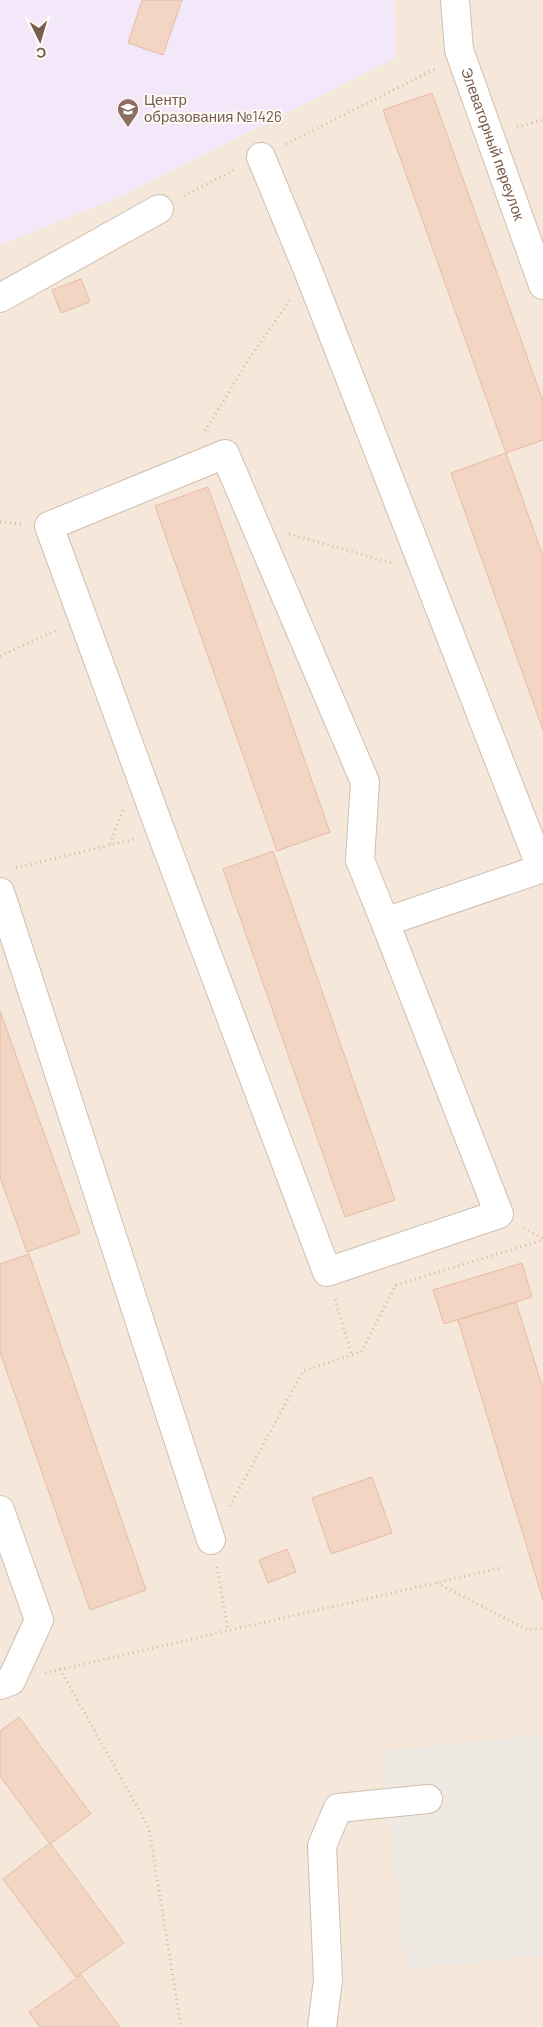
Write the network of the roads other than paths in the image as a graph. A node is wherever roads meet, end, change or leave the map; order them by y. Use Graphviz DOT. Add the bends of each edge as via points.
graph roads {
  1 [pos="454,0"];
  2 [pos="261,156"];
  3 [pos="159,209"];
  4 [pos="543,285"];
  5 [pos="0,298"];
  6 [pos="542,868"];
  7 [pos="4,881"];
  8 [pos="385,922"];
  9 [pos="0,1510"];
  10 [pos="212,1540"];
  11 [pos="5,1683"];
  12 [pos="428,1799"];
  13 [pos="322,2027"];
  1 -- 4 [label="street, Элеваторный переулок" via="459,50"];
  2 -- 6 [label="street"];
  3 -- 5 [label="street"];
  6 -- 8 [label="street"];
  7 -- 10 [label="street"];
  8 -- 8 [label="street" via="360,860 365,782 225,454 49,526 327,1272 499,1214"];
  9 -- 11 [label="street" via="39,1620"];
  12 -- 13 [label="street" via="338,1808 322,1846 328,1980"];
}
